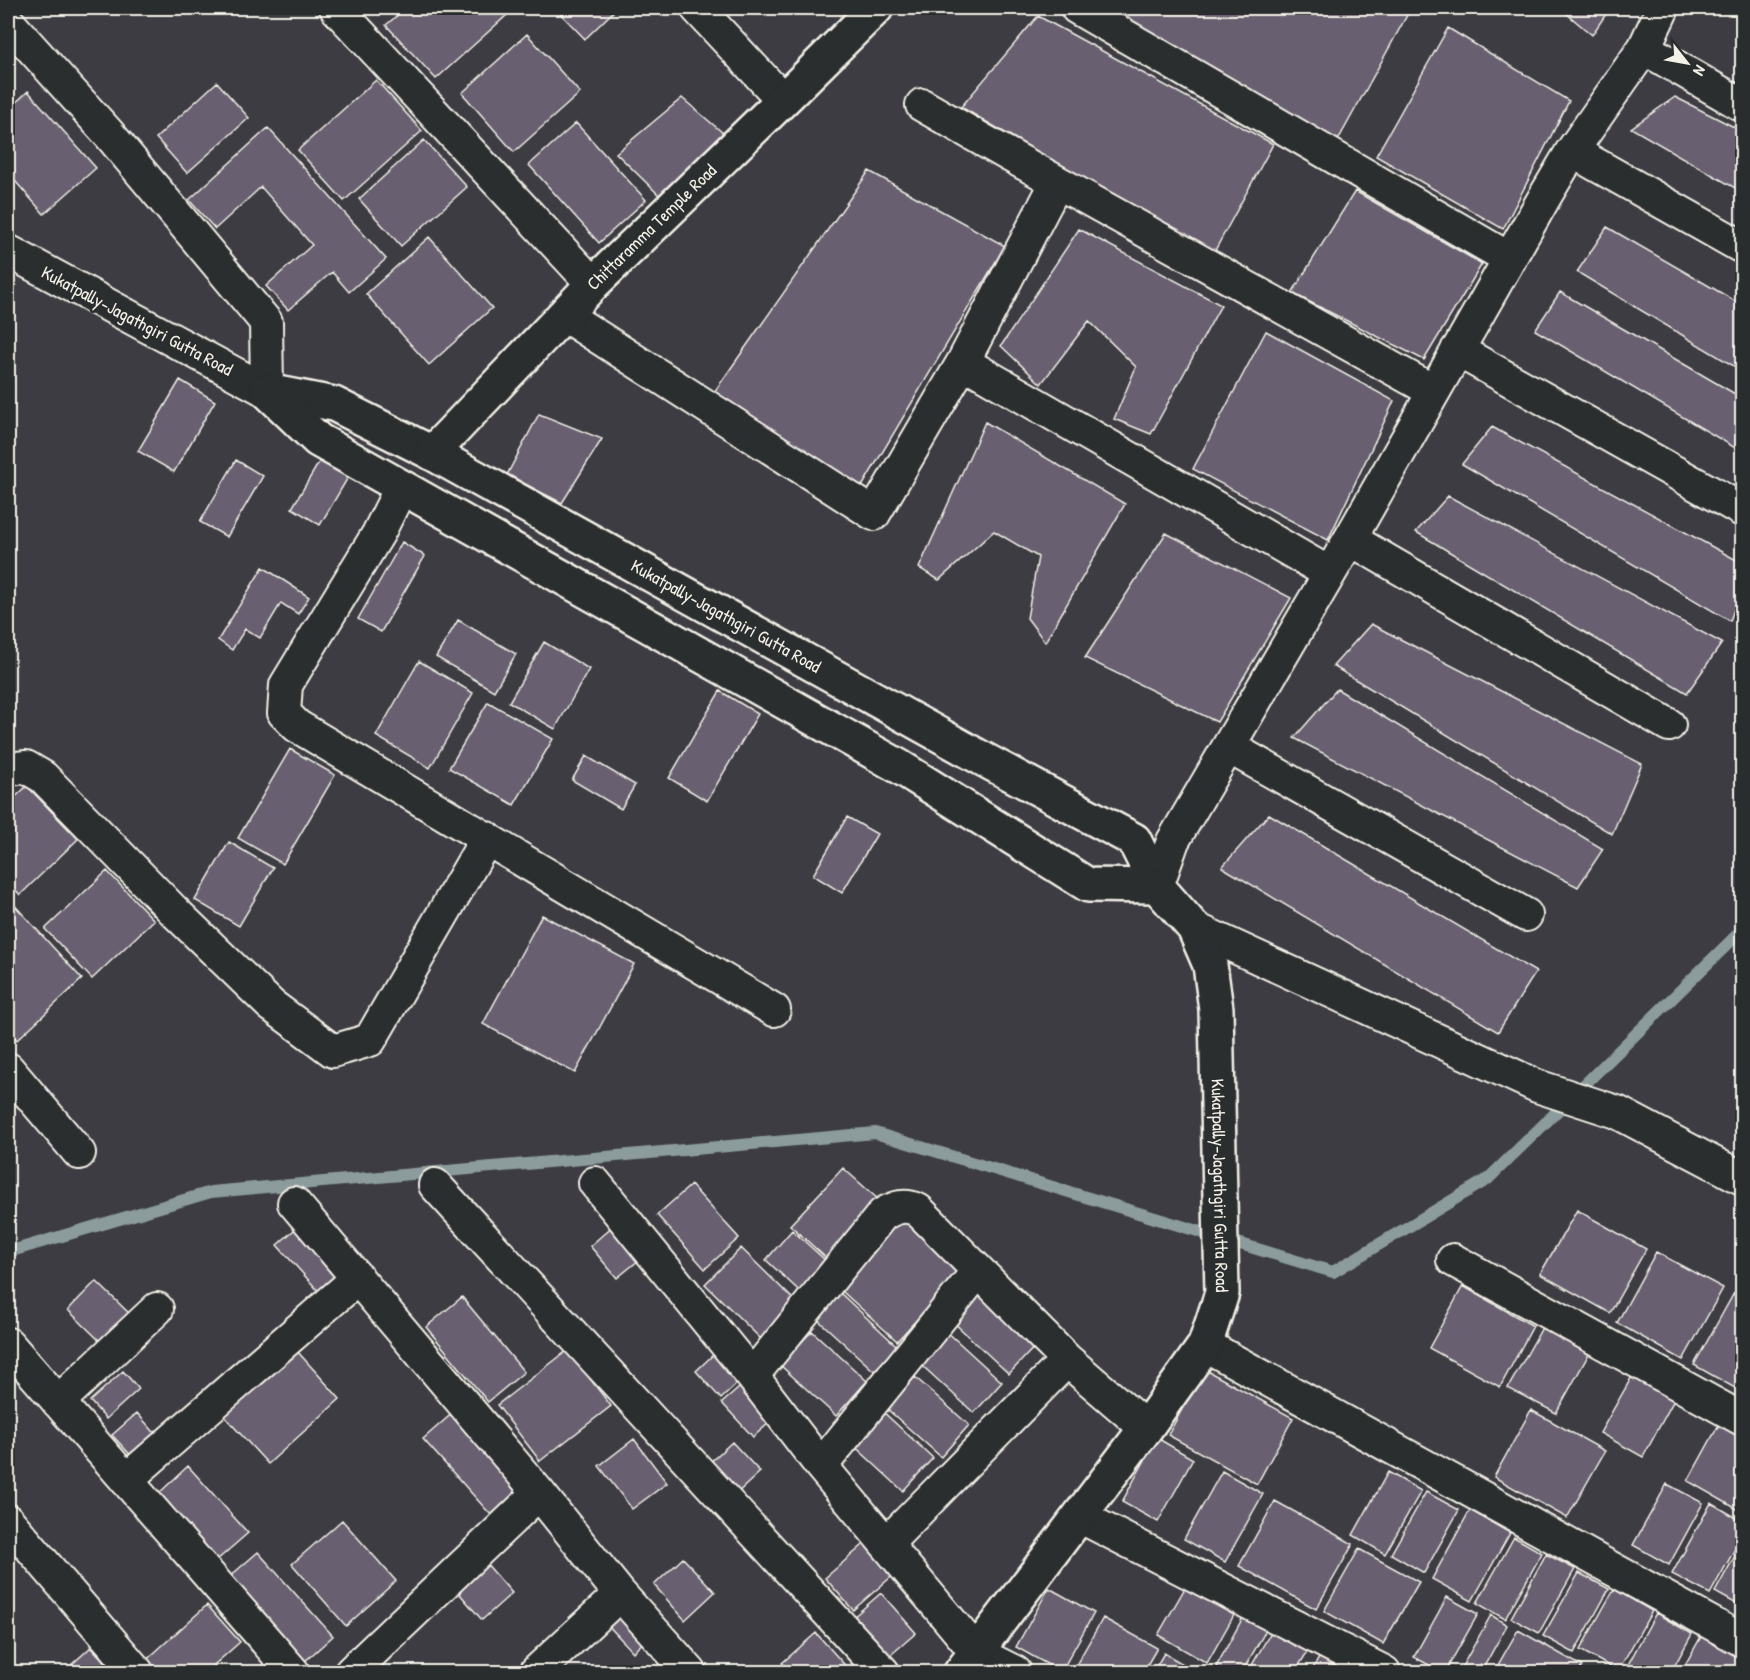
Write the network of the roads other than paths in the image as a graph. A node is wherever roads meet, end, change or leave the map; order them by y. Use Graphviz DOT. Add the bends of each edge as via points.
graph roads {
  1 [pos="336,8"];
  2 [pos="697,8"];
  3 [pos="876,8"];
  4 [pos="1077,8"];
  5 [pos="1663,8"];
  6 [pos="8,22"];
  7 [pos="1644,48"];
  8 [pos="783,100"];
  9 [pos="922,105"];
  10 [pos="1743,105"];
  11 [pos="1572,150"];
  12 [pos="1057,182"];
  13 [pos="1743,247"];
  14 [pos="8,251"];
  15 [pos="1510,259"];
  16 [pos="593,284"];
  17 [pos="564,315"];
  18 [pos="1457,350"];
  19 [pos="963,362"];
  20 [pos="267,391"];
  21 [pos="1433,391"];
  22 [pos="432,453"];
  23 [pos="401,488"];
  24 [pos="1743,510"];
  25 [pos="1350,539"];
  26 [pos="1329,573"];
  27 [pos="1669,725"];
  28 [pos="1229,747"];
  29 [pos="8,769"];
  30 [pos="487,838"];
  31 [pos="1157,886"];
  32 [pos="1526,915"];
  33 [pos="1194,928"];
  34 [pos="774,1010"];
  35 [pos="8,1069"];
  36 [pos="79,1153"];
  37 [pos="1743,1179"];
  38 [pos="595,1183"];
  39 [pos="435,1185"];
  40 [pos="294,1203"];
  41 [pos="1453,1260"];
  42 [pos="978,1271"];
  43 [pos="358,1278"];
  44 [pos="157,1309"];
  45 [pos="8,1344"];
  46 [pos="1205,1345"];
  47 [pos="1067,1360"];
  48 [pos="752,1376"];
  49 [pos="58,1402"];
  50 [pos="1743,1419"];
  51 [pos="1146,1428"];
  52 [pos="820,1466"];
  53 [pos="126,1480"];
  54 [pos="539,1493"];
  55 [pos="1079,1516"];
  56 [pos="8,1521"];
  57 [pos="885,1544"];
  58 [pos="620,1594"];
  59 [pos="1743,1640"];
  60 [pos="969,1663"];
  61 [pos="137,1672"];
  62 [pos="293,1672"];
  63 [pos="351,1672"];
  64 [pos="536,1672"];
  65 [pos="690,1672"];
  66 [pos="883,1672"];
  67 [pos="1015,1672"];
  68 [pos="1384,1672"];
  1 -- 16 [label="street"];
  2 -- 8 [label="street"];
  3 -- 8 [label="street, Chittaramma Temple Road"];
  4 -- 15 [label="street"];
  5 -- 7 [label="street"];
  6 -- 20 [label="street" via="109,134 266,322"];
  7 -- 10 [label="street"];
  7 -- 11 [label="street"];
  8 -- 16 [label="street, Chittaramma Temple Road"];
  9 -- 12 [label="street"];
  11 -- 13 [label="street"];
  11 -- 15 [label="street"];
  12 -- 19 [label="street"];
  12 -- 21 [label="street"];
  14 -- 20 [label="street, Kukatpally-Jagathgiri Gutta Road"];
  15 -- 18 [label="street"];
  16 -- 17 [label="street, Chittaramma Temple Road"];
  17 -- 19 [label="street" via="874,514"];
  17 -- 22 [label="street, Chittaramma Temple Road"];
  18 -- 21 [label="street"];
  18 -- 24 [label="street"];
  19 -- 26 [label="street"];
  20 -- 22 [label="street, Kukatpally-Jagathgiri Gutta Road" via="334,404"];
  20 -- 23 [label="street, Kukatpally-Jagathgiri Gutta Road" via="318,440"];
  21 -- 25 [label="street"];
  22 -- 31 [label="street, Kukatpally-Jagathgiri Gutta Road" via="1134,840"];
  23 -- 30 [label="street" via="378,534 286,685 284,713 297,726"];
  23 -- 31 [label="street, Kukatpally-Jagathgiri Gutta Road" via="900,767 1088,885"];
  25 -- 26 [label="street"];
  25 -- 27 [label="street"];
  26 -- 28 [label="street"];
  28 -- 31 [label="street" via="1173,841"];
  28 -- 32 [label="street"];
  29 -- 30 [label="street" via="26,767 43,777 271,1005 333,1051 370,1040"];
  30 -- 34 [label="street"];
  31 -- 33 [label="street, Kukatpally-Jagathgiri Gutta Road"];
  33 -- 37 [label="street" via="1538,1086 1617,1112"];
  33 -- 46 [label="street, Kukatpally-Jagathgiri Gutta Road" via="1210,965 1216,1009 1222,1293"];
  35 -- 36 [label="street"];
  38 -- 48 [label="street"];
  39 -- 66 [label="street"];
  40 -- 43 [label="street"];
  41 -- 50 [label="street"];
  42 -- 47 [label="street"];
  42 -- 48 [label="street" via="918,1210 907,1205 892,1209 883,1214"];
  42 -- 52 [label="street"];
  43 -- 53 [label="street"];
  43 -- 54 [label="street"];
  44 -- 49 [label="street"];
  45 -- 49 [label="street"];
  46 -- 51 [label="street, Kukatpally-Jagathgiri Gutta Road"];
  46 -- 59 [label="street"];
  47 -- 51 [label="street"];
  47 -- 57 [label="street"];
  48 -- 52 [label="street"];
  49 -- 53 [label="street"];
  51 -- 55 [label="street, Kukatpally-Jagathgiri Gutta Road"];
  52 -- 57 [label="street"];
  53 -- 62 [label="street"];
  54 -- 58 [label="street"];
  54 -- 63 [label="street"];
  55 -- 60 [label="street, Kukatpally-Jagathgiri Gutta Road"];
  55 -- 68 [label="street"];
  56 -- 61 [label="street"];
  57 -- 60 [label="street"];
  58 -- 64 [label="street"];
  58 -- 65 [label="street"];
  60 -- 67 [label="street"];
}
